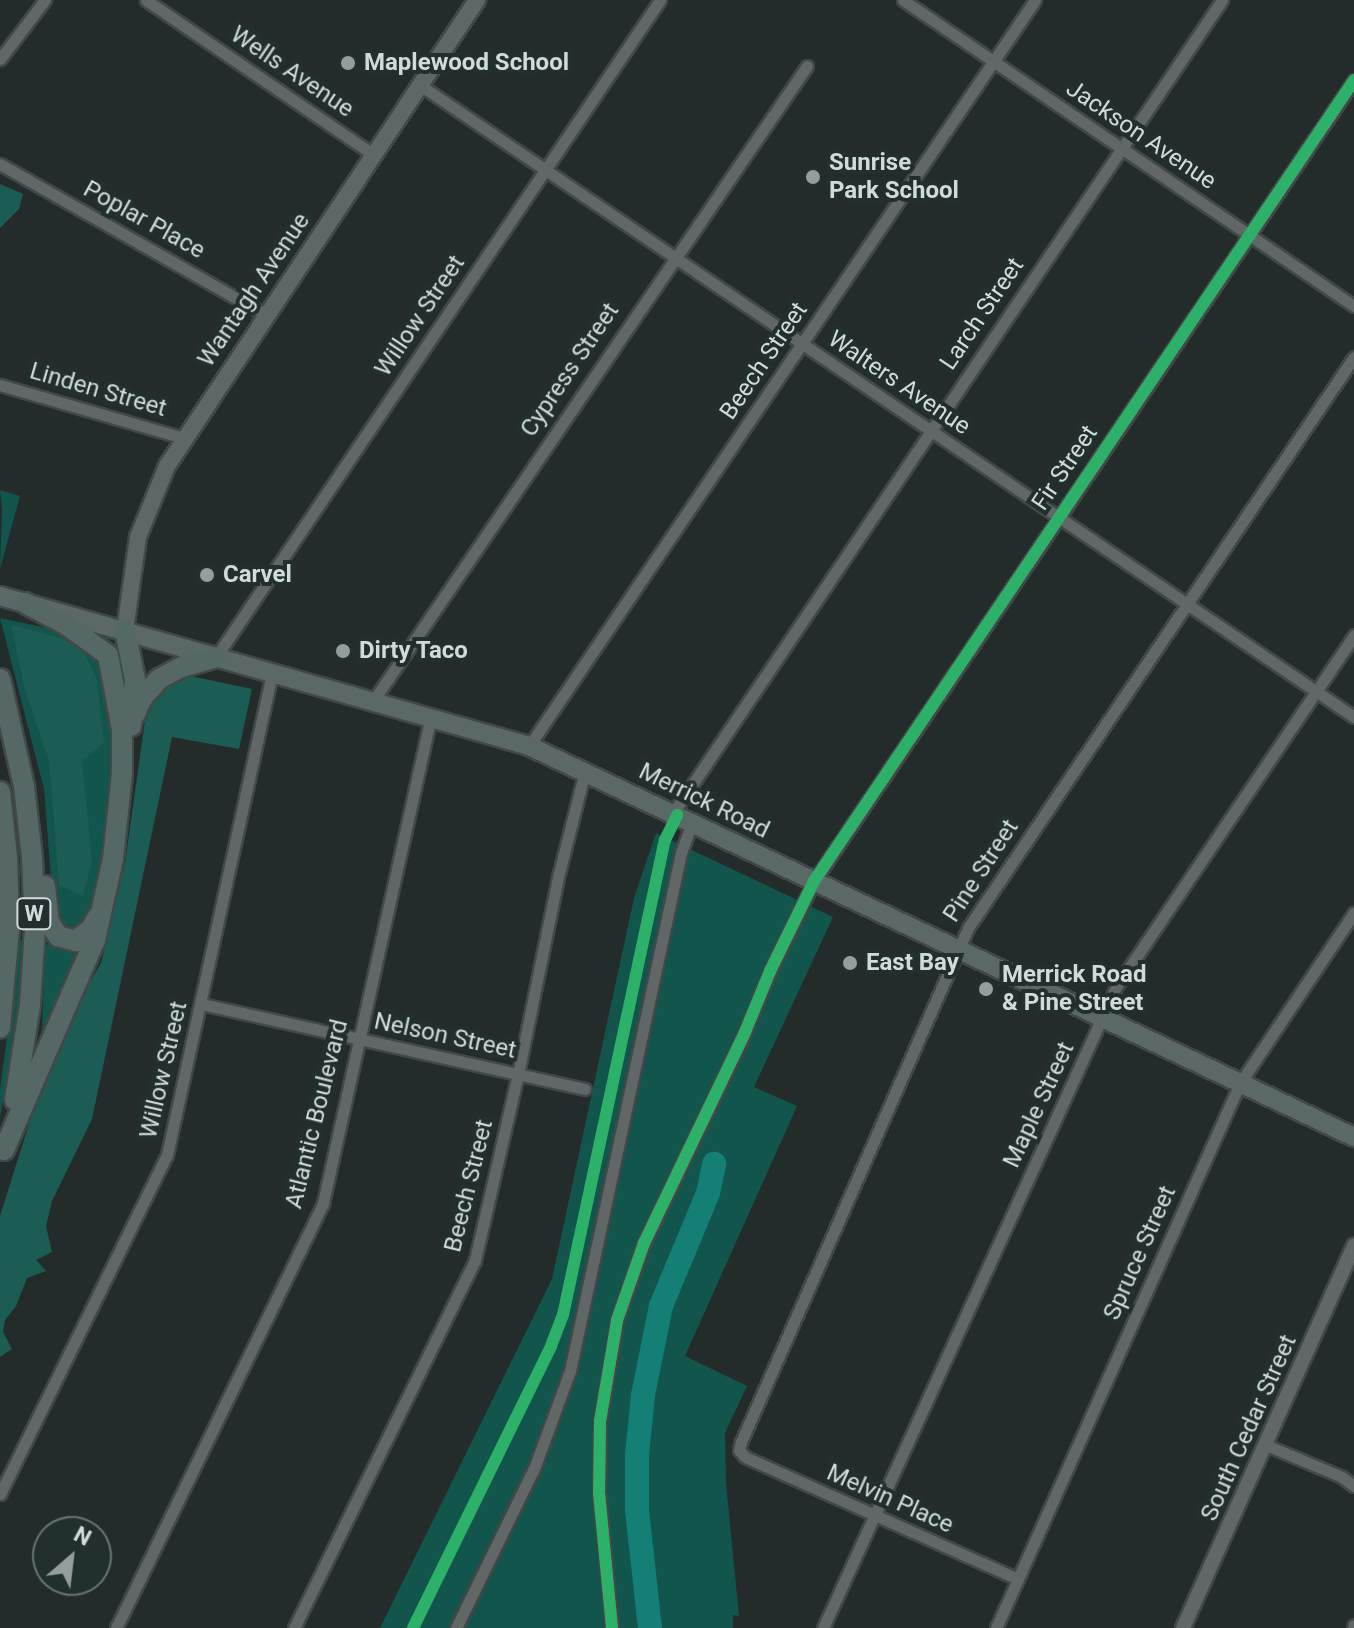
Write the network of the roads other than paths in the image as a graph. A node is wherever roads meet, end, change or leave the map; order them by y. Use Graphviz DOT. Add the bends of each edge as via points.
graph roads {
  1 [pos="45,0"];
  2 [pos="146,0"];
  3 [pos="477,0"];
  4 [pos="660,0"];
  5 [pos="903,0"];
  6 [pos="1035,0"];
  7 [pos="1222,0"];
  8 [pos="0,35"];
  9 [pos="12,43"];
  10 [pos="0,59"];
  11 [pos="992,61"];
  12 [pos="807,66"];
  13 [pos="1354,80"];
  14 [pos="420,85"];
  15 [pos="1121,148"];
  16 [pos="373,154"];
  17 [pos="0,164"];
  18 [pos="545,170"];
  19 [pos="1250,235"];
  20 [pos="673,257"];
  21 [pos="1354,306"];
  22 [pos="266,315"];
  23 [pos="802,344"];
  24 [pos="1354,357"];
  25 [pos="0,385"];
  26 [pos="930,431"];
  27 [pos="184,438"];
  28 [pos="1059,517"];
  29 [pos="0,596"];
  30 [pos="25,603"];
  31 [pos="1187,604"];
  32 [pos="125,630"];
  33 [pos="1354,635"];
  34 [pos="216,657"];
  35 [pos="272,673"];
  36 [pos="0,679"];
  37 [pos="1316,691"];
  38 [pos="373,701"];
  39 [pos="431,717"];
  40 [pos="1354,717"];
  41 [pos="131,725"];
  42 [pos="15,743"];
  43 [pos="529,746"];
  44 [pos="585,771"];
  45 [pos="122,773"];
  46 [pos="0,792"];
  47 [pos="673,813"];
  48 [pos="692,822"];
  49 [pos="814,881"];
  50 [pos="105,904"];
  51 [pos="1354,913"];
  52 [pos="957,950"];
  53 [pos="202,1004"];
  54 [pos="1102,1019"];
  55 [pos="0,1028"];
  56 [pos="359,1041"];
  57 [pos="518,1074"];
  58 [pos="1240,1083"];
  59 [pos="585,1089"];
  60 [pos="1354,1137"];
  61 [pos="2,1156"];
  62 [pos="1354,1246"];
  63 [pos="1266,1445"];
  64 [pos="745,1457"];
  65 [pos="1354,1486"];
  66 [pos="0,1494"];
  67 [pos="874,1517"];
  68 [pos="1018,1579"];
  69 [pos="116,1628"];
  70 [pos="294,1628"];
  71 [pos="456,1628"];
  72 [pos="612,1628"];
  73 [pos="823,1628"];
  74 [pos="996,1628"];
  75 [pos="1183,1628"];
  1 -- 9 [label="street"];
  2 -- 16 [label="street, Wells Avenue"];
  3 -- 14 [label="main road, Wantagh Avenue"];
  4 -- 18 [label="street, Willow Street"];
  5 -- 11 [label="street, Jackson Avenue"];
  6 -- 11 [label="street, Beech Street"];
  7 -- 15 [label="street, Larch Street"];
  8 -- 9 [label="street"];
  9 -- 10 [label="street"];
  11 -- 15 [label="street, Jackson Avenue"];
  11 -- 23 [label="street, Beech Street"];
  12 -- 20 [label="street, Cypress Street"];
  13 -- 19 [label="street, Fir Street"];
  14 -- 16 [label="main road, Wantagh Avenue"];
  14 -- 18 [label="street, Walters Avenue"];
  15 -- 19 [label="street, Jackson Avenue"];
  15 -- 26 [label="street, Larch Street"];
  16 -- 22 [label="main road, Wantagh Avenue"];
  17 -- 22 [label="street, Poplar Place"];
  18 -- 20 [label="street, Walters Avenue"];
  18 -- 34 [label="street, Willow Street"];
  19 -- 21 [label="street, Jackson Avenue"];
  19 -- 28 [label="street, Fir Street"];
  20 -- 23 [label="street, Walters Avenue"];
  20 -- 38 [label="street, Cypress Street"];
  22 -- 27 [label="main road, Wantagh Avenue"];
  23 -- 26 [label="street, Walters Avenue"];
  23 -- 43 [label="street, Beech Street"];
  24 -- 31 [label="street, Pine Street"];
  25 -- 27 [label="street, Linden Street"];
  26 -- 28 [label="street, Walters Avenue"];
  26 -- 47 [label="street, Larch Street"];
  27 -- 32 [label="main road, Wantagh Avenue" via="138,537"];
  28 -- 31 [label="street, Walters Avenue"];
  28 -- 49 [label="street, Fir Street"];
  29 -- 30 [label="main road, Merrick Road"];
  30 -- 32 [label="main road, Merrick Road"];
  30 -- 45 [label="highway" via="108,655 118,697"];
  31 -- 37 [label="street, Walters Avenue"];
  31 -- 52 [label="street, Pine Street"];
  32 -- 34 [label="main road, Merrick Road"];
  32 -- 41 [label="highway" via="135,680"];
  33 -- 37 [label="street, Maple Street"];
  34 -- 35 [label="main road, Merrick Road"];
  34 -- 41 [label="highway" via="159,679 142,698"];
  35 -- 38 [label="main road, Merrick Road"];
  35 -- 53 [label="street, Willow Street"];
  36 -- 42 [label="highway, W"];
  37 -- 40 [label="street, Walters Avenue"];
  37 -- 54 [label="street, Maple Street" via="1116,987"];
  38 -- 39 [label="main road, Merrick Road"];
  39 -- 43 [label="main road, Merrick Road"];
  39 -- 56 [label="street, Atlantic Boulevard"];
  41 -- 45 [label="highway"];
  42 -- 50 [label="highway" via="44,874 49,922 58,936 76,941 91,929"];
  42 -- 61 [label="highway, W" via="32,857 35,929 22,1061"];
  43 -- 44 [label="main road, Merrick Road"];
  44 -- 47 [label="main road, Merrick Road"];
  44 -- 57 [label="street, Beech Street"];
  45 -- 50 [label="highway"];
  46 -- 55 [label="highway, W" via="9,929"];
  47 -- 48 [label="main road, Merrick Road"];
  48 -- 49 [label="main road, Merrick Road"];
  48 -- 71 [label="street" via="681,853 570,1371 535,1466"];
  49 -- 52 [label="main road, Merrick Road"];
  49 -- 72 [label="street, Fir Street" via="644,1243 617,1320 600,1421 599,1493"];
  50 -- 61 [label="highway" via="85,970"];
  51 -- 58 [label="street, Spruce Street"];
  52 -- 54 [label="main road, Merrick Road"];
  52 -- 64 [label="street, Pine Street" via="741,1442"];
  53 -- 56 [label="street, Nelson Street"];
  53 -- 66 [label="street, Willow Street" via="167,1155"];
  54 -- 58 [label="main road, Merrick Road"];
  54 -- 67 [label="street, Maple Street"];
  56 -- 57 [label="street, Nelson Street"];
  56 -- 69 [label="street, Atlantic Boulevard" via="323,1203"];
  57 -- 59 [label="street, Nelson Street"];
  57 -- 70 [label="street, Beech Street" via="475,1260"];
  58 -- 60 [label="main road, Merrick Road"];
  58 -- 68 [label="street, Spruce Street"];
  62 -- 63 [label="street, South Cedar Street"];
  63 -- 65 [label="street"];
  63 -- 75 [label="street, South Cedar Street"];
  64 -- 67 [label="street, Melvin Place"];
  67 -- 68 [label="street, Melvin Place"];
  67 -- 73 [label="street, Maple Street"];
  68 -- 74 [label="street, Spruce Street"];
}
